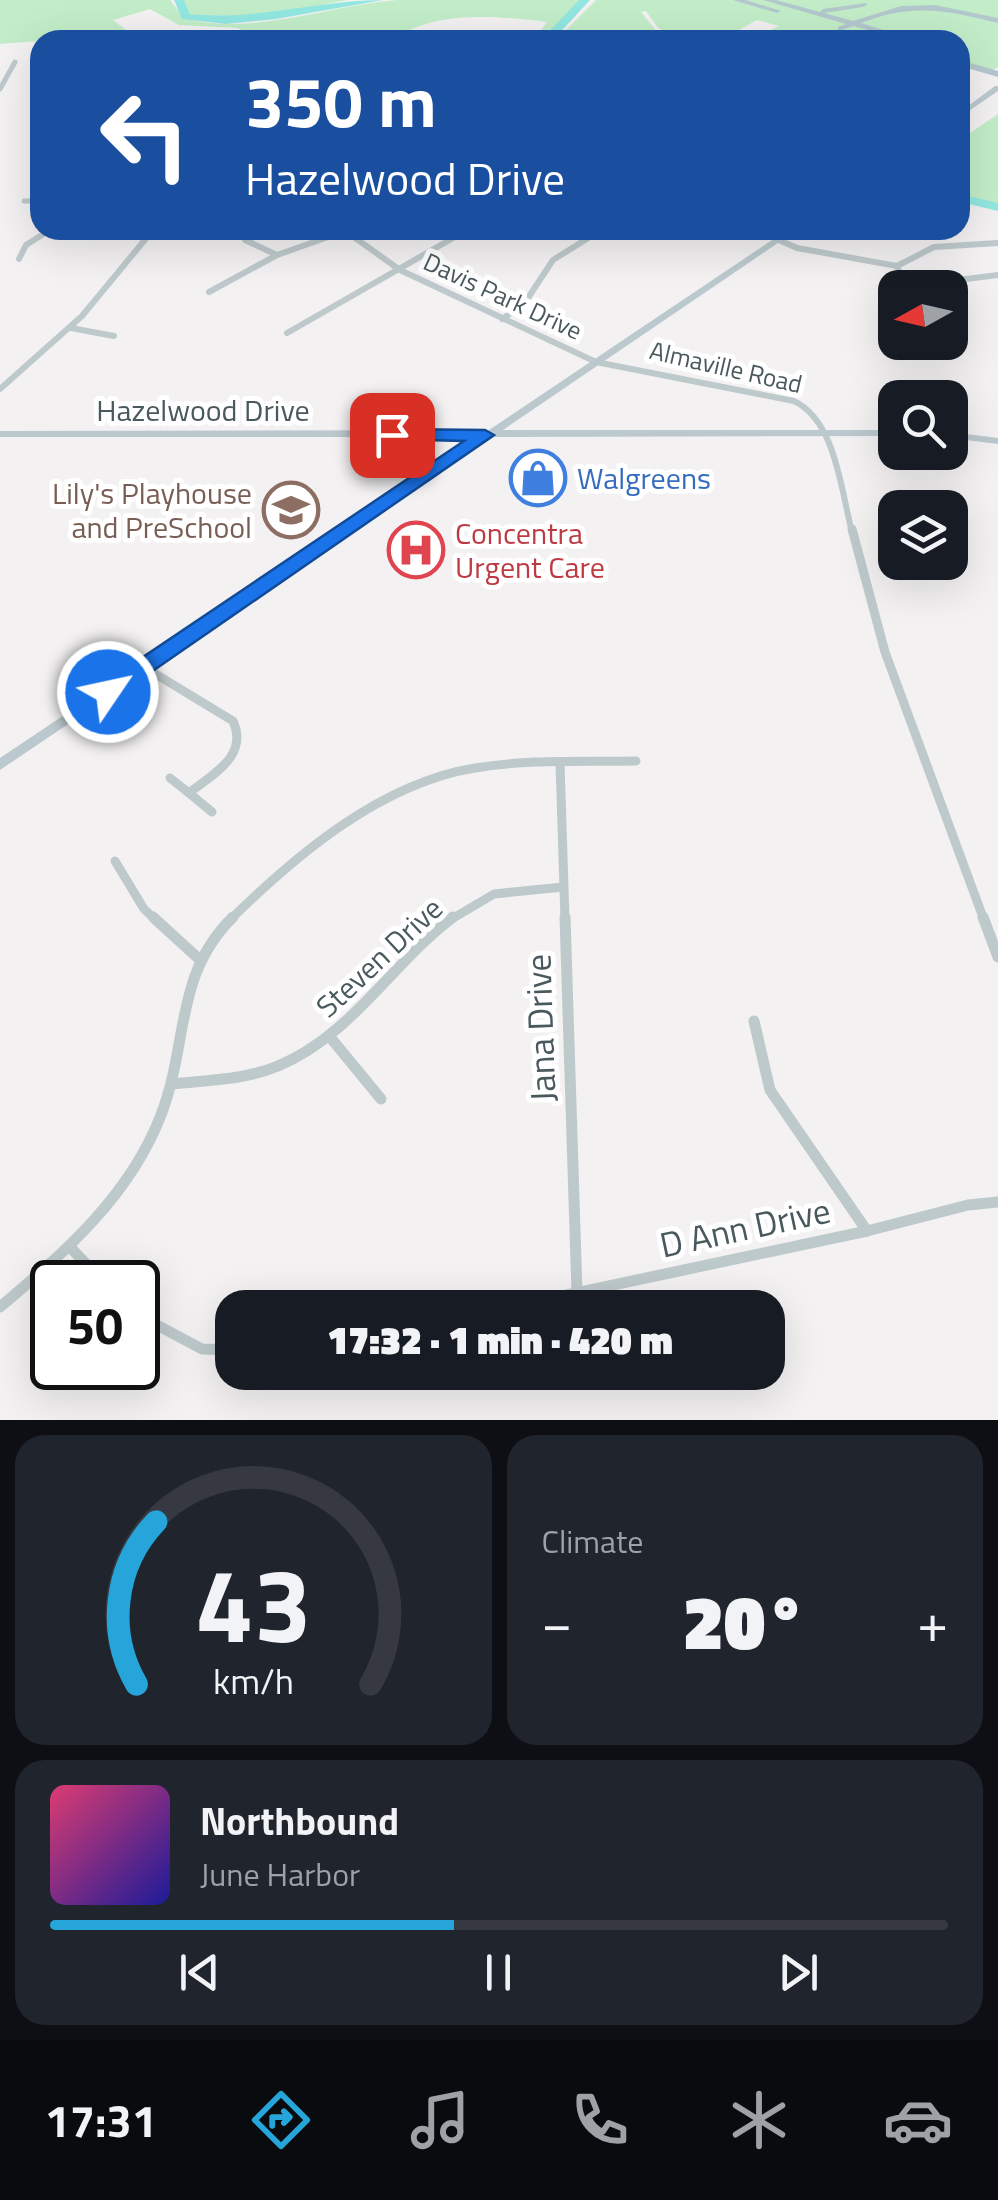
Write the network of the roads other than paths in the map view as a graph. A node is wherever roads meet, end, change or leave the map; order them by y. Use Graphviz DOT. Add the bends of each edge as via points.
graph roads {
  1 [pos="737,0"];
  2 [pos="767,0"];
  3 [pos="876,0"];
  4 [pos="943,0"];
  5 [pos="799,9"];
  6 [pos="865,9"];
  7 [pos="998,18"];
  8 [pos="841,25"];
  9 [pos="854,30"];
  10 [pos="866,30"];
  11 [pos="885,30"];
  12 [pos="970,58"];
  13 [pos="14,62"];
  14 [pos="970,65"];
  15 [pos="996,70"];
  16 [pos="0,88"];
  17 [pos="998,88"];
  18 [pos="970,108"];
  19 [pos="24,201"];
  20 [pos="30,201"];
  21 [pos="35,240"];
  22 [pos="144,240"];
  23 [pos="245,240"];
  24 [pos="318,240"];
  25 [pos="359,240"];
  26 [pos="450,240"];
  27 [pos="585,240"];
  28 [pos="779,240"];
  29 [pos="998,243"];
  30 [pos="277,255"];
  31 [pos="19,259"];
  32 [pos="897,266"];
  33 [pos="400,270"];
  34 [pos="998,275"];
  35 [pos="210,292"];
  36 [pos="502,319"];
  37 [pos="71,328"];
  38 [pos="288,333"];
  39 [pos="114,336"];
  40 [pos="596,362"];
  41 [pos="0,389"];
  42 [pos="826,432"];
  43 [pos="878,433"];
  44 [pos="0,434"];
  45 [pos="485,435"];
  46 [pos="968,437"];
  47 [pos="998,441"];
  48 [pos="144,667"];
  49 [pos="560,762"];
  50 [pos="636,762"];
  51 [pos="0,765"];
  52 [pos="170,778"];
  53 [pos="189,792"];
  54 [pos="212,812"];
  55 [pos="115,861"];
  56 [pos="563,887"];
  57 [pos="998,957"];
  58 [pos="199,958"];
  59 [pos="754,1021"];
  60 [pos="330,1037"];
  61 [pos="172,1084"];
  62 [pos="380,1099"];
  63 [pos="998,1202"];
  64 [pos="867,1231"];
  65 [pos="71,1248"];
  66 [pos="82,1260"];
  67 [pos="577,1290"];
  68 [pos="591,1290"];
  69 [pos="0,1307"];
  70 [pos="160,1327"];
  71 [pos="215,1349"];
  1 -- 8 [label="main road"];
  2 -- 5 [label="main road"];
  3 -- 6 [label="main road"];
  4 -- 7 [label="main road"];
  5 -- 6 [label="main road"];
  5 -- 8 [label="main road"];
  6 -- 7 [label="main road" via="918,2"];
  6 -- 8 [label="main road"];
  6 -- 11 [label="main road" via="866,19"];
  8 -- 9 [label="main road"];
  8 -- 10 [label="main road"];
  12 -- 15 [label="main road"];
  13 -- 16 [label="street"];
  14 -- 15 [label="main road"];
  17 -- 18 [label="main road"];
  19 -- 20 [label="street"];
  21 -- 31 [label="street"];
  22 -- 37 [label="street"];
  23 -- 30 [label="street"];
  24 -- 30 [label="street"];
  25 -- 33 [label="street, Davis Park Drive"];
  26 -- 33 [label="street"];
  27 -- 36 [label="street" via="554,260 524,304"];
  28 -- 32 [label="street"];
  28 -- 40 [label="main road"];
  29 -- 32 [label="street" via="934,247"];
  30 -- 35 [label="street"];
  32 -- 34 [label="street" via="902,279 926,284"];
  33 -- 36 [label="street, Davis Park Drive"];
  33 -- 38 [label="street"];
  36 -- 40 [label="street, Davis Park Drive"];
  37 -- 39 [label="street"];
  37 -- 41 [label="street"];
  40 -- 42 [label="street, Almaville Road" via="794,401 809,408"];
  40 -- 45 [label="main road"];
  42 -- 43 [label="main road, Almaville Road"];
  42 -- 45 [label="main road, Hazelwood Drive"];
  42 -- 57 [label="street" via="885,652"];
  44 -- 45 [label="main road, Hazelwood Drive"];
  45 -- 48 [label="main road"];
  46 -- 47 [label="main road"];
  48 -- 51 [label="main road"];
  48 -- 53 [label="street" via="238,729 230,761"];
  49 -- 50 [label="street"];
  49 -- 56 [label="street, Jana Drive"];
  49 -- 58 [label="street" via="456,771 385,798 241,909"];
  52 -- 53 [label="street"];
  53 -- 54 [label="street"];
  55 -- 58 [label="street" via="144,909"];
  56 -- 60 [label="street, Steven Drive" via="494,894 450,920"];
  56 -- 67 [label="street, Jana Drive"];
  58 -- 61 [label="street"];
  59 -- 64 [label="street" via="770,1090"];
  60 -- 61 [label="street, Steven Drive" via="279,1066"];
  60 -- 62 [label="street"];
  61 -- 65 [label="street" via="137,1170"];
  63 -- 64 [label="street, D Ann Drive"];
  64 -- 68 [label="street, D Ann Drive"];
  65 -- 66 [label="street"];
  65 -- 69 [label="street"];
  70 -- 71 [label="street"];
}
